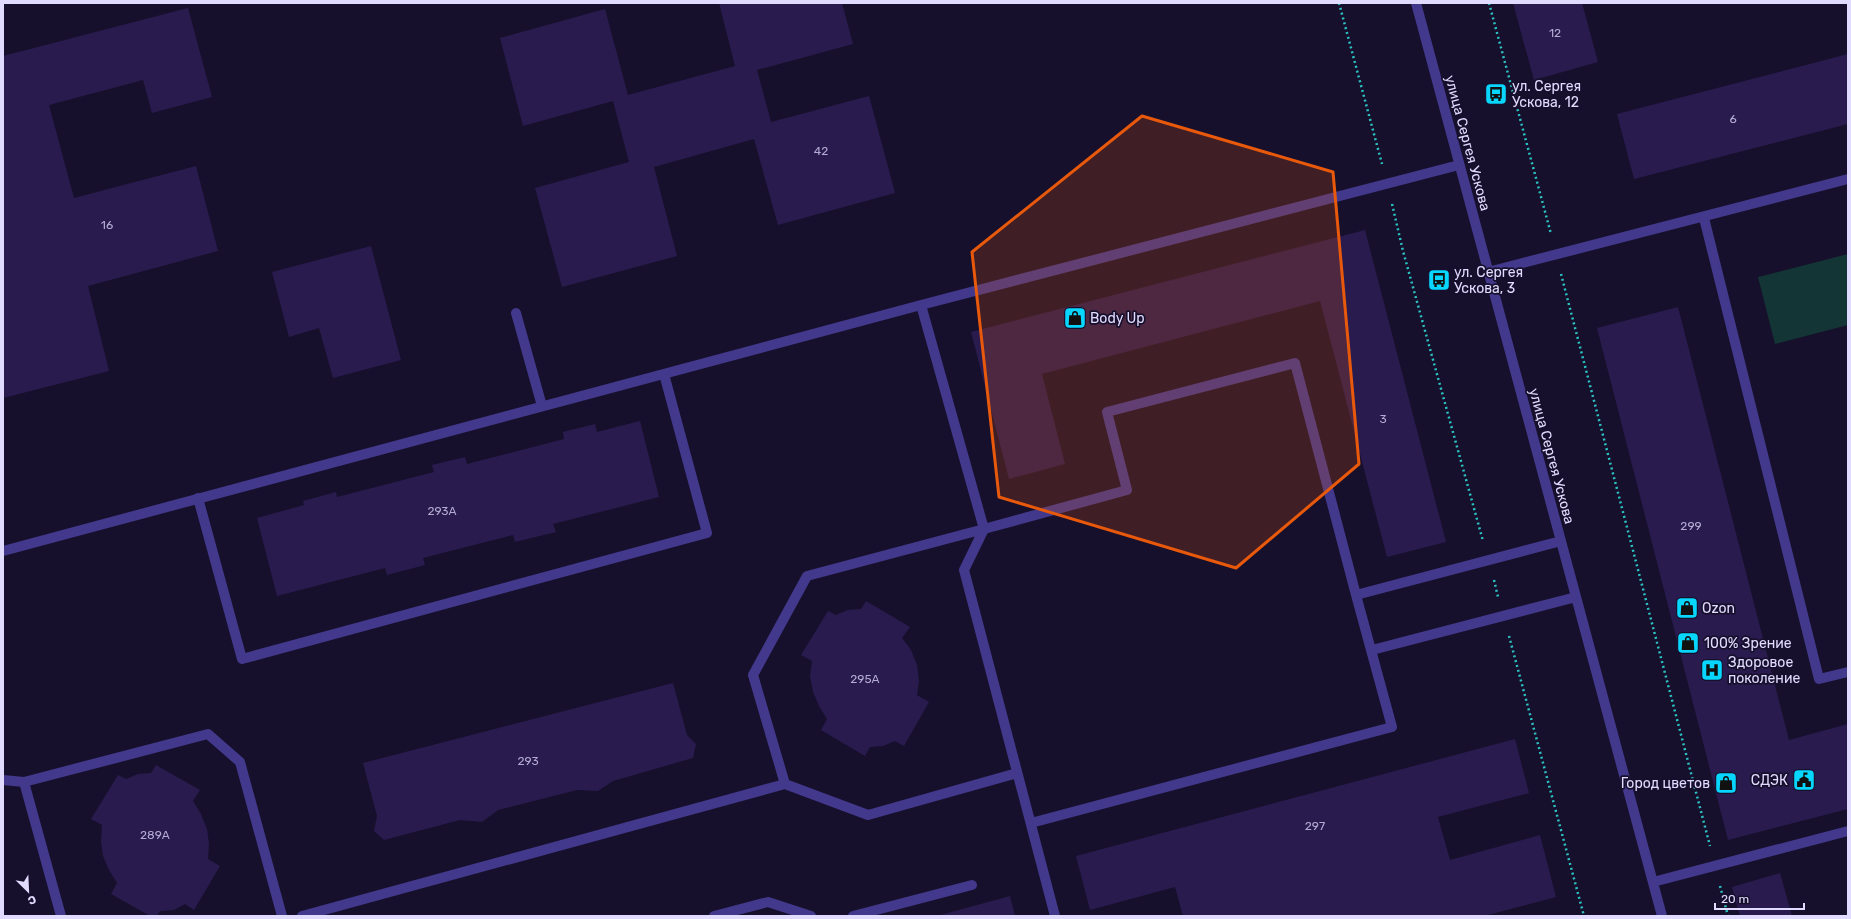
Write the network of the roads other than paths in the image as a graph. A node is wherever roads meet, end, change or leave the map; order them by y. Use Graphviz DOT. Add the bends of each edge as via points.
graph roads {
  1 [pos="1416,3"];
  2 [pos="1459,165"];
  3 [pos="1848,179"];
  4 [pos="1704,218"];
  5 [pos="1488,272"];
  6 [pos="921,305"];
  7 [pos="516,312"];
  8 [pos="664,374"];
  9 [pos="542,406"];
  10 [pos="198,498"];
  11 [pos="984,529"];
  12 [pos="1561,540"];
  13 [pos="3,551"];
  14 [pos="1356,595"];
  15 [pos="1576,597"];
  16 [pos="1372,650"];
  17 [pos="1848,672"];
  18 [pos="1017,774"];
  19 [pos="3,780"];
  20 [pos="24,782"];
  21 [pos="785,784"];
  22 [pos="1031,824"];
  23 [pos="1848,831"];
  24 [pos="1653,882"];
  25 [pos="972,885"];
  26 [pos="61,916"];
  27 [pos="282,916"];
  28 [pos="302,916"];
  29 [pos="714,916"];
  30 [pos="811,916"];
  31 [pos="853,916"];
  32 [pos="1055,916"];
  33 [pos="1662,916"];
  1 -- 2 [label="street, улица Сергея Ускова"];
  2 -- 5 [label="street, улица Сергея Ускова"];
  2 -- 6 [label="street"];
  3 -- 4 [label="street"];
  4 -- 5 [label="street"];
  4 -- 17 [label="street" via="1819,679"];
  5 -- 12 [label="street, улица Сергея Ускова"];
  6 -- 8 [label="street"];
  6 -- 11 [label="street"];
  7 -- 9 [label="street"];
  8 -- 9 [label="street"];
  8 -- 10 [label="street" via="707,533 242,659"];
  9 -- 10 [label="street"];
  10 -- 13 [label="street"];
  11 -- 14 [label="street" via="1127,490 1107,412 1295,363"];
  11 -- 18 [label="street" via="964,570"];
  11 -- 21 [label="street" via="808,576 753,675"];
  12 -- 14 [label="street"];
  12 -- 15 [label="street, улица Сергея Ускова"];
  14 -- 16 [label="street"];
  15 -- 16 [label="street"];
  15 -- 24 [label="street, улица Сергея Ускова"];
  16 -- 22 [label="street" via="1392,727"];
  18 -- 21 [label="street" via="868,815"];
  18 -- 22 [label="street"];
  19 -- 20 [label="street"];
  20 -- 26 [label="street"];
  20 -- 27 [label="street" via="208,734 240,762"];
  21 -- 28 [label="street"];
  22 -- 32 [label="street"];
  23 -- 24 [label="street"];
  24 -- 33 [label="street, улица Сергея Ускова"];
  25 -- 31 [label="street"];
  29 -- 30 [label="street" via="768,902"];
}
